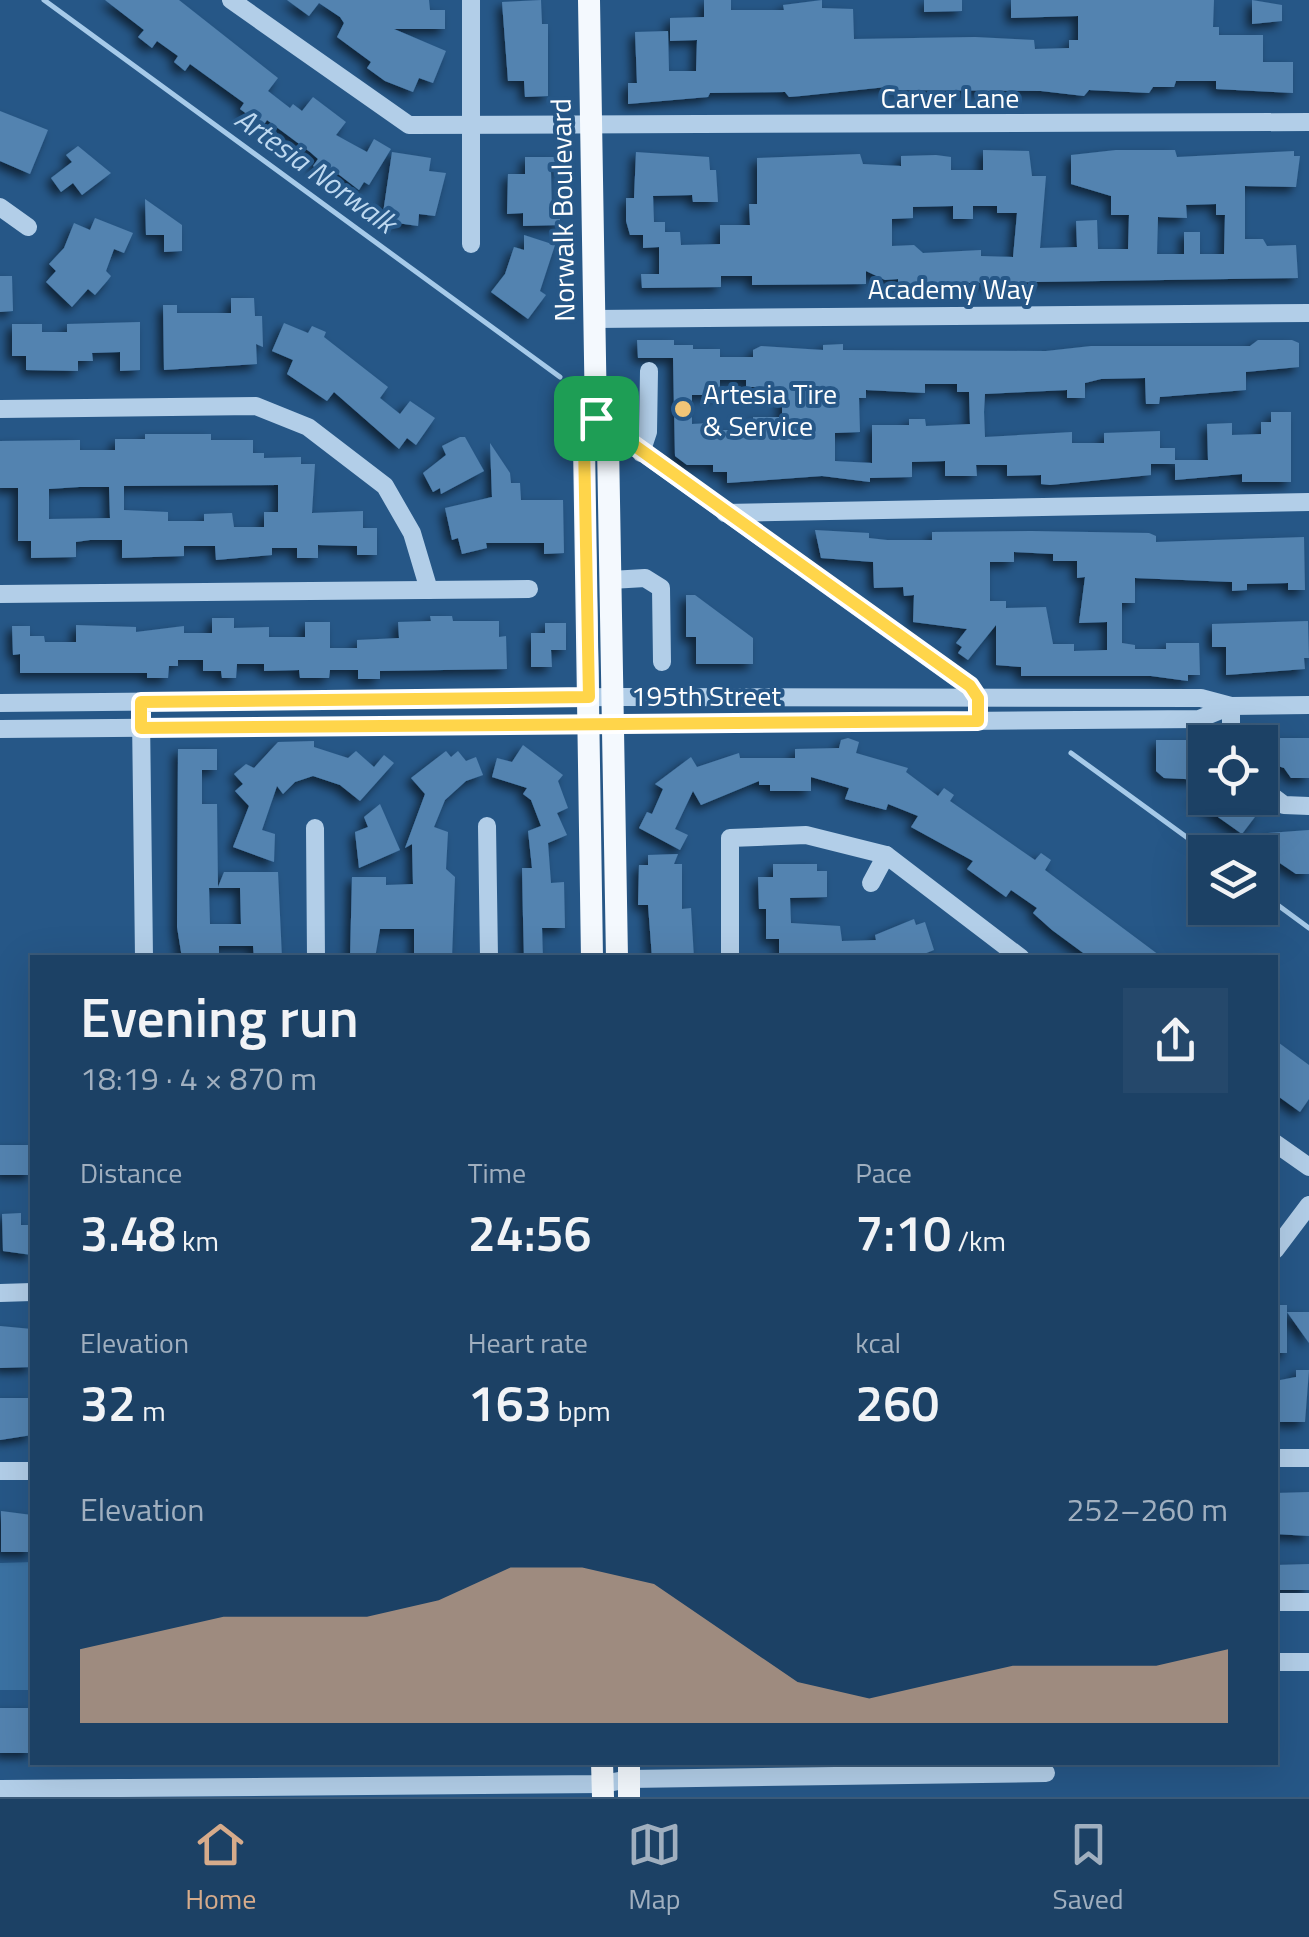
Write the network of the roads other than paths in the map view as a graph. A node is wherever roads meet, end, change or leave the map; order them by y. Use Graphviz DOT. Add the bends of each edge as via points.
graph roads {
  1 [pos="231,0"];
  2 [pos="472,0"];
  3 [pos="589,0"];
  4 [pos="1309,122"];
  5 [pos="591,126"];
  6 [pos="471,127"];
  7 [pos="0,207"];
  8 [pos="28,227"];
  9 [pos="471,244"];
  10 [pos="1309,313"];
  11 [pos="594,319"];
  12 [pos="649,371"];
  13 [pos="0,409"];
  14 [pos="596,418"];
  15 [pos="640,453"];
  16 [pos="1309,502"];
  17 [pos="725,513"];
  18 [pos="611,580"];
  19 [pos="530,589"];
  20 [pos="429,590"];
  21 [pos="0,594"];
  22 [pos="662,662"];
  23 [pos="589,697"];
  24 [pos="614,697"];
  25 [pos="978,698"];
  26 [pos="141,702"];
  27 [pos="0,703"];
  28 [pos="1309,704"];
  29 [pos="1231,706"];
  30 [pos="978,721"];
  31 [pos="589,723"];
  32 [pos="614,723"];
  33 [pos="1231,725"];
  34 [pos="141,728"];
  35 [pos="0,729"];
  36 [pos="1278,800"];
  37 [pos="1309,806"];
  38 [pos="488,826"];
  39 [pos="315,828"];
  40 [pos="886,855"];
  41 [pos="872,883"];
  42 [pos="144,955"];
  43 [pos="316,955"];
  44 [pos="489,955"];
  45 [pos="592,955"];
  46 [pos="617,955"];
  47 [pos="730,955"];
  48 [pos="1016,955"];
  49 [pos="1278,1145"];
  50 [pos="1309,1167"];
  51 [pos="1309,1205"];
  52 [pos="1278,1246"];
  53 [pos="30,1292"];
  54 [pos="0,1293"];
  55 [pos="1278,1458"];
  56 [pos="1309,1458"];
  57 [pos="0,1471"];
  58 [pos="30,1471"];
  59 [pos="1278,1602"];
  60 [pos="1309,1602"];
  61 [pos="1278,1662"];
  62 [pos="1309,1662"];
  63 [pos="1046,1773"];
  64 [pos="629,1780"];
  65 [pos="603,1781"];
  66 [pos="731,1787"];
  67 [pos="0,1789"];
  68 [pos="494,1791"];
  69 [pos="305,1792"];
  70 [pos="118,1793"];
  1 -- 6 [label="street, Carver Lane" via="409,125"];
  2 -- 6 [label="street"];
  3 -- 5 [label="main road, Norwalk Boulevard"];
  4 -- 5 [label="street, Carver Lane"];
  5 -- 6 [label="street, Carver Lane"];
  5 -- 11 [label="main road, Norwalk Boulevard"];
  6 -- 9 [label="street"];
  7 -- 8 [label="street"];
  10 -- 11 [label="street, Academy Way"];
  11 -- 14 [label="main road, Norwalk Boulevard"];
  12 -- 15 [label="street" via="648,432"];
  13 -- 20 [label="street" via="256,406 308,427 385,486 412,533"];
  14 -- 15 [label="street"];
  14 -- 18 [label="main road, Norwalk Boulevard" via="608,444"];
  14 -- 23 [label="main road, Norwalk Boulevard" via="584,444"];
  15 -- 17 [label="street"];
  16 -- 17 [label="street"];
  17 -- 25 [label="street"];
  18 -- 22 [label="street" via="645,578 661,588"];
  18 -- 24 [label="main road, Norwalk Boulevard"];
  19 -- 20 [label="street"];
  20 -- 21 [label="street"];
  23 -- 24 [label="street, 195th Street"];
  23 -- 26 [label="street, 195th Street"];
  23 -- 31 [label="main road, Norwalk Boulevard"];
  24 -- 25 [label="street, 195th Street"];
  24 -- 32 [label="main road, Norwalk Boulevard"];
  25 -- 29 [label="street, 195th Street" via="1201,698"];
  25 -- 30 [label="street"];
  26 -- 27 [label="street, 195th Street"];
  26 -- 34 [label="street"];
  28 -- 29 [label="street, 195th Street"];
  29 -- 30 [label="street, 195th Street" via="1200,719"];
  29 -- 33 [label="street"];
  30 -- 32 [label="street, 195th Street"];
  31 -- 32 [label="street, 195th Street"];
  31 -- 34 [label="street, 195th Street"];
  31 -- 45 [label="main road, Norwalk Boulevard"];
  32 -- 46 [label="main road, Norwalk Boulevard"];
  34 -- 35 [label="street, 195th Street"];
  34 -- 42 [label="street"];
  36 -- 37 [label="street"];
  38 -- 44 [label="street"];
  39 -- 43 [label="street"];
  40 -- 41 [label="street"];
  40 -- 47 [label="street" via="806,835 730,838"];
  40 -- 48 [label="street"];
  49 -- 50 [label="street"];
  51 -- 52 [label="street"];
  53 -- 54 [label="street"];
  55 -- 56 [label="street"];
  57 -- 58 [label="street"];
  59 -- 60 [label="street"];
  61 -- 62 [label="street"];
  63 -- 66 [label="street"];
  64 -- 65 [label="street"];
  64 -- 66 [label="street"];
  65 -- 68 [label="street"];
  67 -- 70 [label="street"];
  68 -- 69 [label="street"];
  69 -- 70 [label="street"];
}
